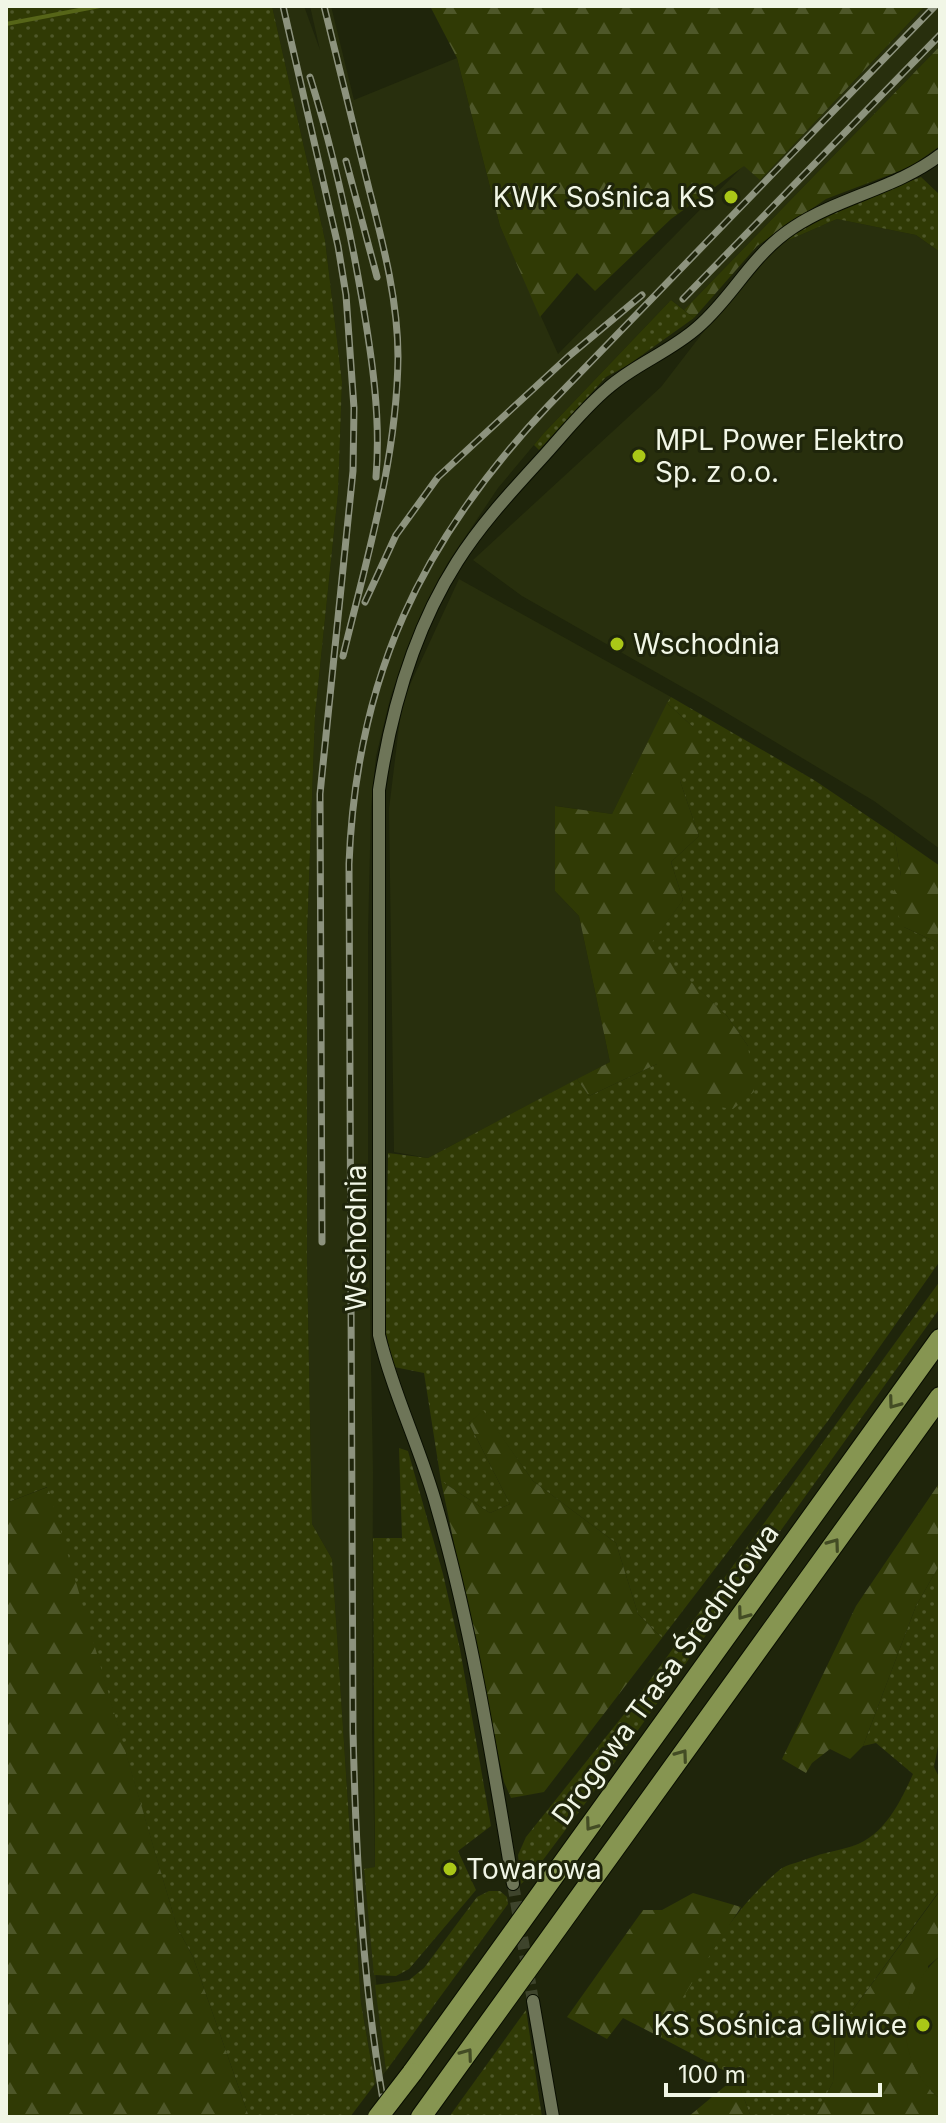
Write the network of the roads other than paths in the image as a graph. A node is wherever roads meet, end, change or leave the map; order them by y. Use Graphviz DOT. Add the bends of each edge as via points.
graph roads {
  1 [pos="940,155"];
  2 [pos="940,1339"];
  3 [pos="940,1397"];
  4 [pos="513,1884"];
  5 [pos="533,2001"];
  6 [pos="378,2117"];
  7 [pos="421,2117"];
  8 [pos="553,2117"];
  1 -- 4 [label="street, Wschodnia" via="923,168 817,212 790,229 760,253 702,324 595,399 506,496 457,562 424,624 387,734 379,790 379,1335 438,1510 469,1638"];
  2 -- 6 [label="main road, Drogowa Trasa Średnicowa, one-way, bridge"];
  7 -- 3 [label="main road, one-way"];
  5 -- 8 [label="street"];
}
